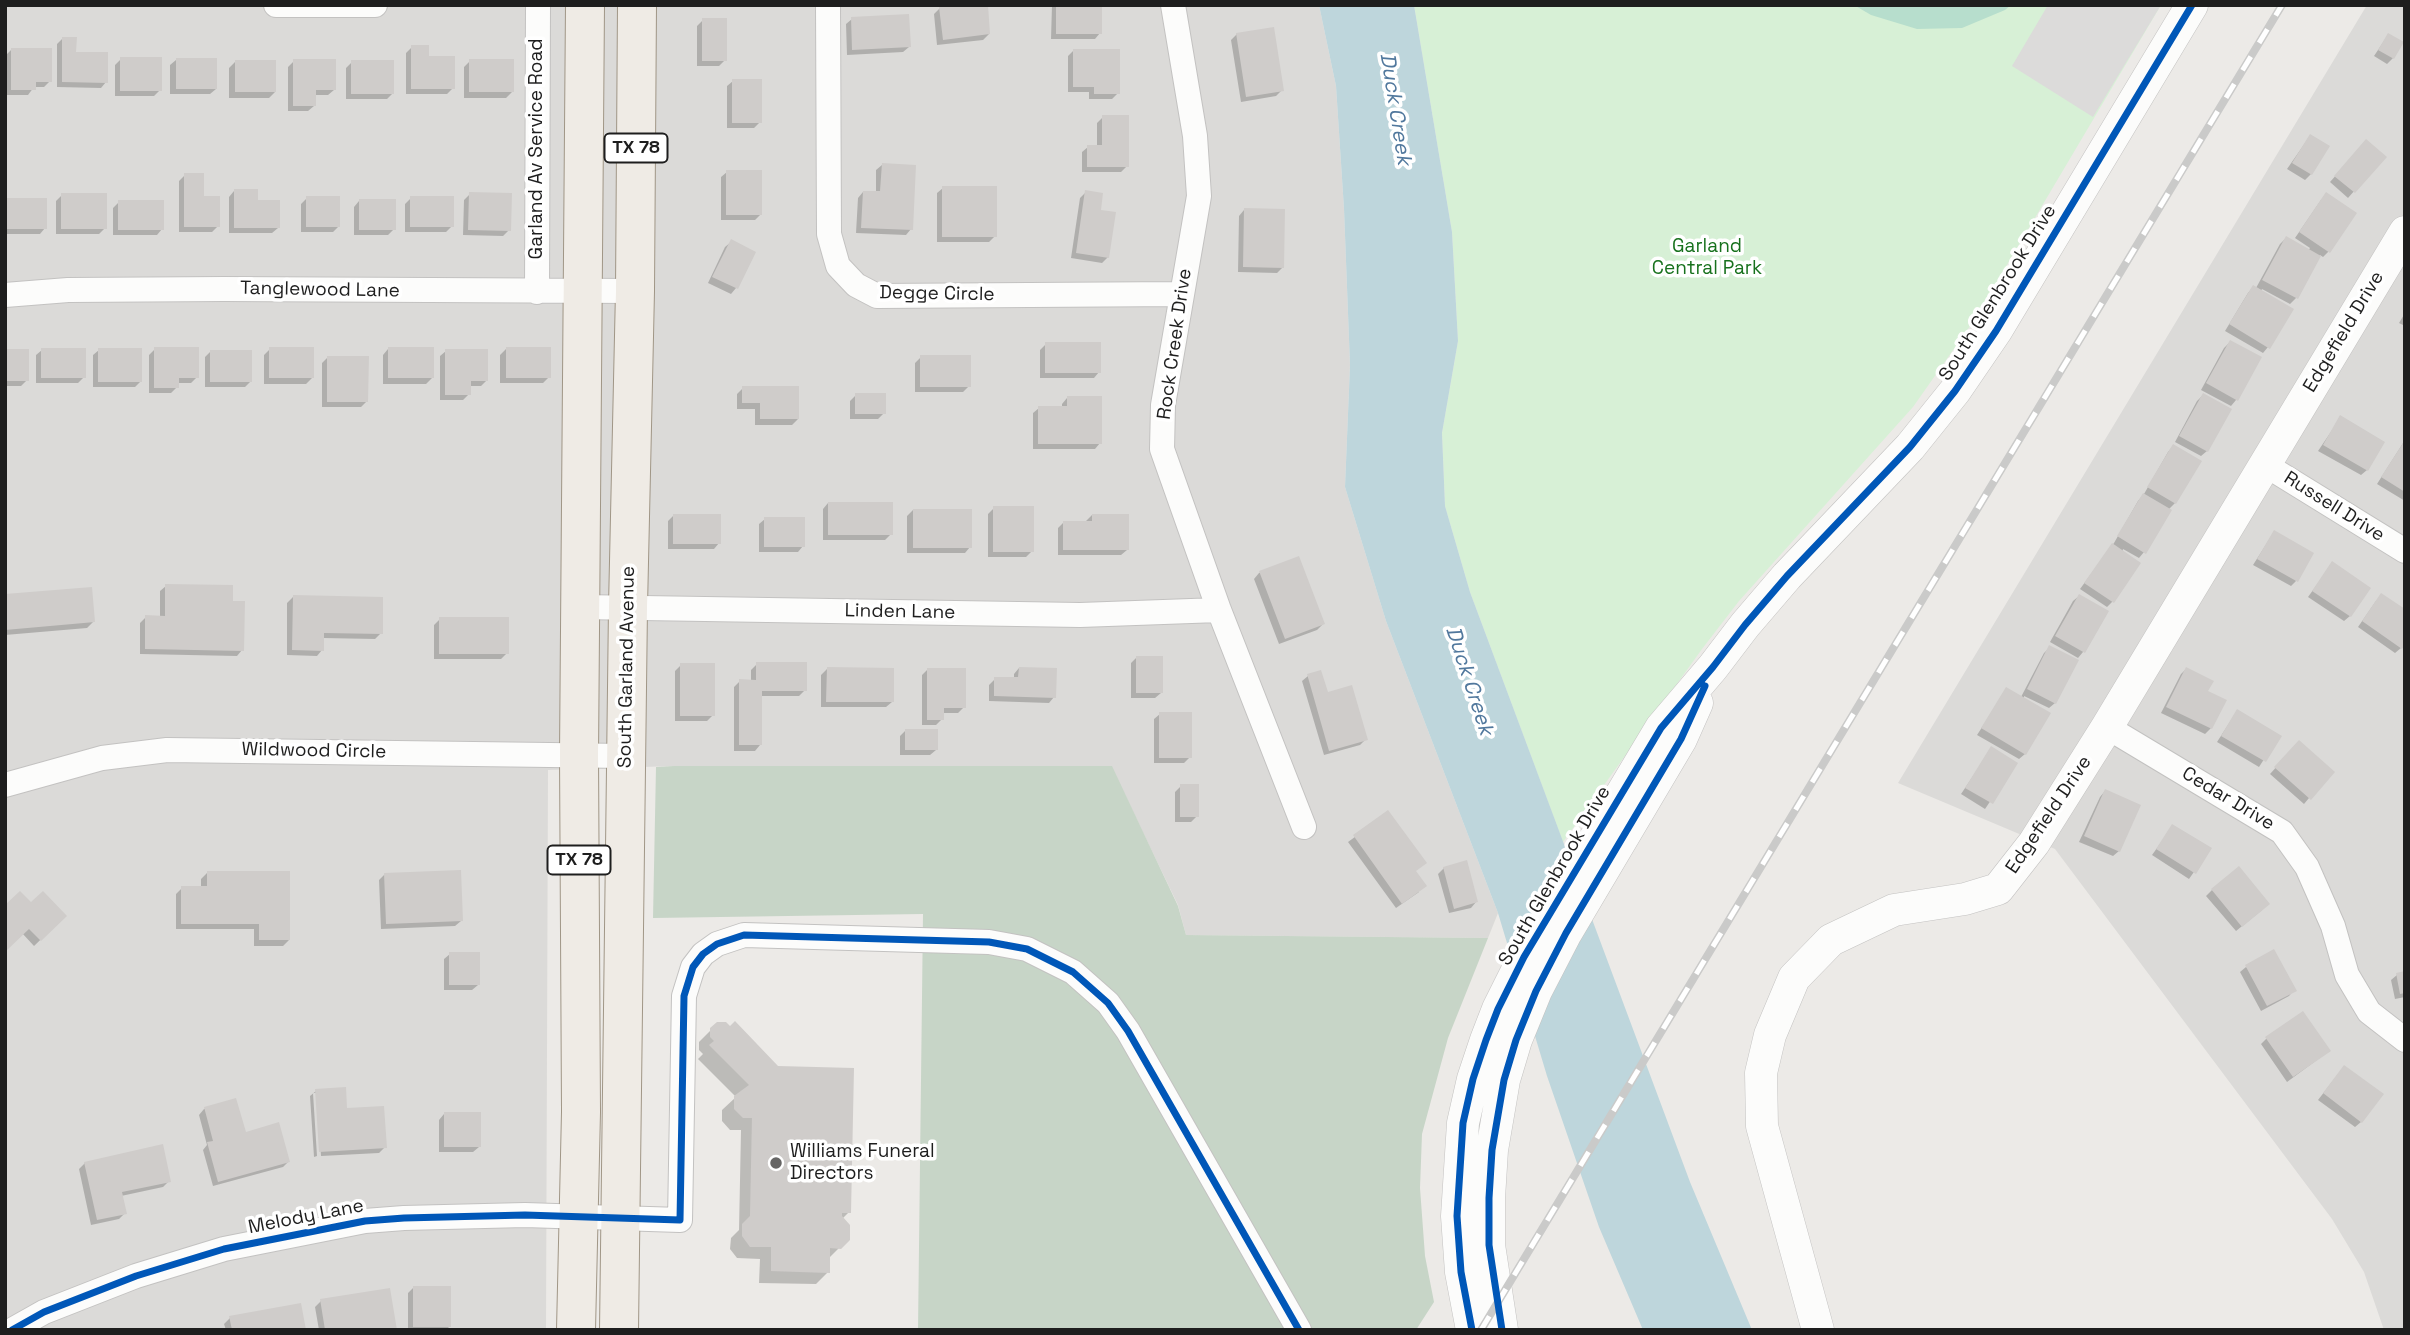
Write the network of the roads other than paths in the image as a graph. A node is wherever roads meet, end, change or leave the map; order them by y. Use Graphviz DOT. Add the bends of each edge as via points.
graph roads {
  1 [pos="276,5"];
  2 [pos="374,5"];
  3 [pos="538,5"];
  4 [pos="585,5"];
  5 [pos="637,5"];
  6 [pos="828,5"];
  7 [pos="1173,5"];
  8 [pos="2192,5"];
  9 [pos="2405,232"];
  10 [pos="635,291"];
  11 [pos="537,292"];
  12 [pos="583,292"];
  13 [pos="1181,294"];
  14 [pos="5,295"];
  15 [pos="2264,464"];
  16 [pos="2405,551"];
  17 [pos="580,607"];
  18 [pos="628,607"];
  19 [pos="1219,610"];
  20 [pos="2107,727"];
  21 [pos="579,755"];
  22 [pos="626,757"];
  23 [pos="5,785"];
  24 [pos="1628,803"];
  25 [pos="1304,827"];
  26 [pos="2405,1040"];
  27 [pos="579,1217"];
  28 [pos="621,1217"];
  29 [pos="12,1330"];
  30 [pos="576,1330"];
  31 [pos="619,1330"];
  32 [pos="1299,1330"];
  33 [pos="1472,1330"];
  34 [pos="1502,1330"];
  35 [pos="1818,1330"];
  1 -- 2 [label="street"];
  3 -- 11 [label="street, Garland Av Service Road"];
  4 -- 12 [label="main road, TX 78"];
  5 -- 10 [label="main road, South Garland Avenue / TX 78"];
  6 -- 13 [label="street, Degge Circle" via="829,234 838,266 856,285 877,296"];
  7 -- 13 [label="street, Rock Creek Drive" via="1195,136 1199,196"];
  8 -- 24 [label="street, South Glenbrook Drive" via="1996,331 1955,391 1910,447 1762,605 1661,728"];
  9 -- 15 [label="street, Edgefield Drive"];
  10 -- 12 [label="street, Tanglewood Lane"];
  10 -- 18 [label="main road, South Garland Avenue / TX 78"];
  11 -- 12 [label="street, Tanglewood Lane"];
  11 -- 14 [label="street, Tanglewood Lane" via="224,289"];
  12 -- 17 [label="main road, TX 78"];
  13 -- 19 [label="street, Rock Creek Drive" via="1163,405 1162,449"];
  15 -- 16 [label="street, Russell Drive"];
  15 -- 20 [label="street, Edgefield Drive"];
  17 -- 18 [label="street, Linden Lane"];
  17 -- 21 [label="main road, TX 78"];
  18 -- 19 [label="street, Linden Lane" via="1080,615"];
  18 -- 22 [label="main road, South Garland Avenue / TX 78"];
  19 -- 25 [label="street, Rock Creek Drive"];
  20 -- 26 [label="street, Cedar Drive" via="2282,832 2307,867 2333,926 2347,975 2369,1012"];
  20 -- 35 [label="street, Edgefield Drive" via="2034,843 1998,890 1965,900 1895,910 1831,940 1794,978 1770,1035 1762,1073 1762,1126"];
  21 -- 22 [label="street, Wildwood Circle"];
  21 -- 23 [label="street, Wildwood Circle" via="167,750 102,758"];
  21 -- 27 [label="main road, TX 78"];
  22 -- 28 [label="main road, South Garland Avenue / TX 78"];
  24 -- 33 [label="street, South Glenbrook Drive" via="1524,957 1498,1009 1473,1079 1463,1123 1457,1216"];
  24 -- 34 [label="street, South Glenbrook Drive" via="1536,991 1504,1080 1489,1198 1489,1245"];
  27 -- 28 [label="street, Melody Lane"];
  27 -- 29 [label="street, Melody Lane" via="404,1218 224,1249 44,1312"];
  27 -- 30 [label="main road, TX 78"];
  28 -- 31 [label="main road, South Garland Avenue / TX 78"];
  28 -- 32 [label="street, Melody Lane" via="680,1220 684,996 693,967 703,954 744,935 989,942 1027,949 1073,972 1108,1003"];
}
